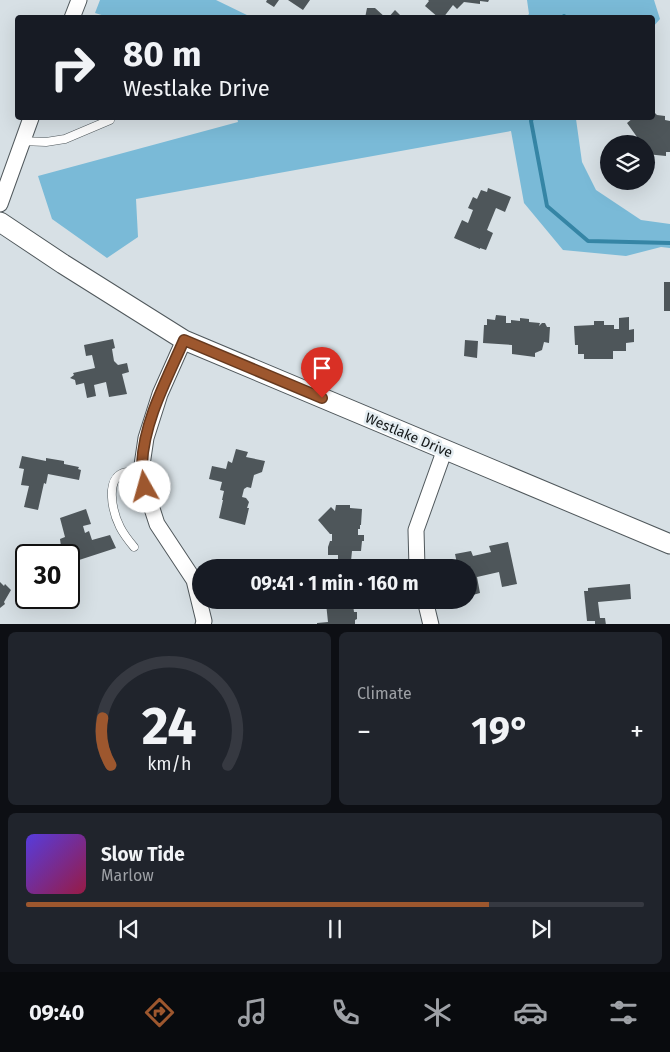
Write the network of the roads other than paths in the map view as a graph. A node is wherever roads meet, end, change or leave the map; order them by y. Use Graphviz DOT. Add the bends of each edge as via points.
graph roads {
  1 [pos="79,0"];
  2 [pos="73,15"];
  3 [pos="30,120"];
  4 [pos="110,120"];
  5 [pos="21,141"];
  6 [pos="0,204"];
  7 [pos="0,222"];
  8 [pos="184,340"];
  9 [pos="445,449"];
  10 [pos="143,474"];
  11 [pos="670,544"];
  12 [pos="134,547"];
  13 [pos="417,559"];
  14 [pos="427,609"];
  15 [pos="203,624"];
  16 [pos="430,624"];
  1 -- 2 [label="street"];
  3 -- 5 [label="street"];
  4 -- 5 [label="lane" via="65,139"];
  5 -- 6 [label="street"];
  7 -- 8 [label="street, Westlake Drive"];
  8 -- 9 [label="street, Westlake Drive"];
  8 -- 10 [label="street" via="160,394 146,438"];
  9 -- 11 [label="street, Westlake Drive"];
  9 -- 13 [label="street" via="416,530"];
  10 -- 12 [label="lane" via="127,472 120,475 111,490 119,525"];
  10 -- 15 [label="street" via="157,524 194,580"];
  14 -- 16 [label="street"];
}
